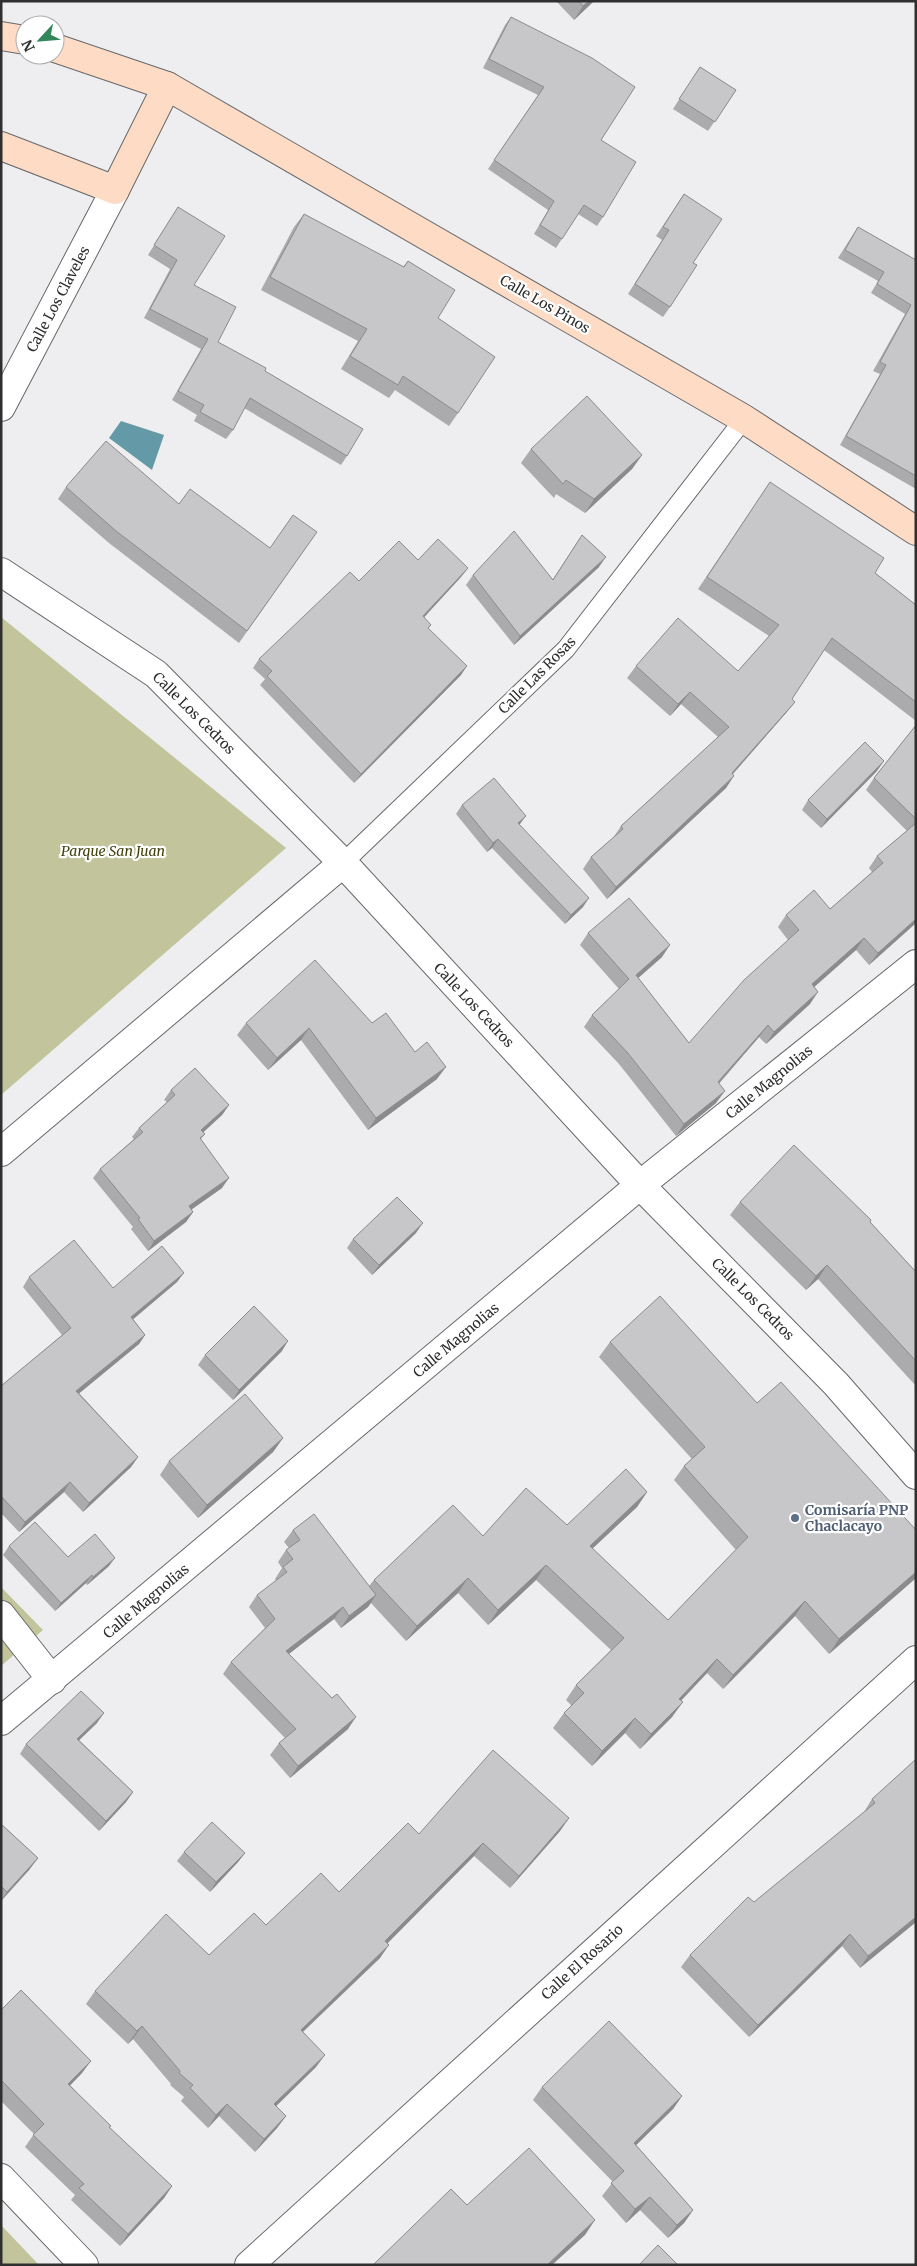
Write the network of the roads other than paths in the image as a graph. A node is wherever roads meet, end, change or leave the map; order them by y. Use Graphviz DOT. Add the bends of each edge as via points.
graph roads {
  1 [pos="1,36"];
  2 [pos="15,38"];
  3 [pos="65,51"];
  4 [pos="167,86"];
  5 [pos="1,146"];
  6 [pos="115,190"];
  7 [pos="1,407"];
  8 [pos="744,418"];
  9 [pos="916,531"];
  10 [pos="1,572"];
  11 [pos="343,863"];
  12 [pos="916,964"];
  13 [pos="1,1152"];
  14 [pos="640,1185"];
  15 [pos="916,1475"];
  16 [pos="1,1616"];
  17 [pos="916,1660"];
  18 [pos="52,1680"];
  19 [pos="1,1721"];
  20 [pos="1,2178"];
  21 [pos="84,2265"];
  22 [pos="249,2265"];
  1 -- 2 [label="street"];
  3 -- 4 [label="street, Calle Los Pinos"];
  4 -- 6 [label="street"];
  4 -- 8 [label="street, Calle Los Pinos"];
  5 -- 6 [label="street"];
  6 -- 7 [label="street, Calle Los Claveles"];
  8 -- 9 [label="street, Calle Los Pinos"];
  8 -- 11 [label="lane, Calle Las Rosas" via="566,649"];
  10 -- 11 [label="street, Calle Los Cedros" via="156,674"];
  11 -- 13 [label="street"];
  11 -- 14 [label="street, Calle Los Cedros"];
  12 -- 14 [label="street, Calle Magnolias"];
  14 -- 15 [label="street, Calle Los Cedros" via="836,1384"];
  14 -- 18 [label="street, Calle Magnolias"];
  16 -- 18 [label="street"];
  17 -- 22 [label="street, Calle El Rosario"];
  18 -- 19 [label="street, Calle Magnolias"];
  20 -- 21 [label="street"];
}
